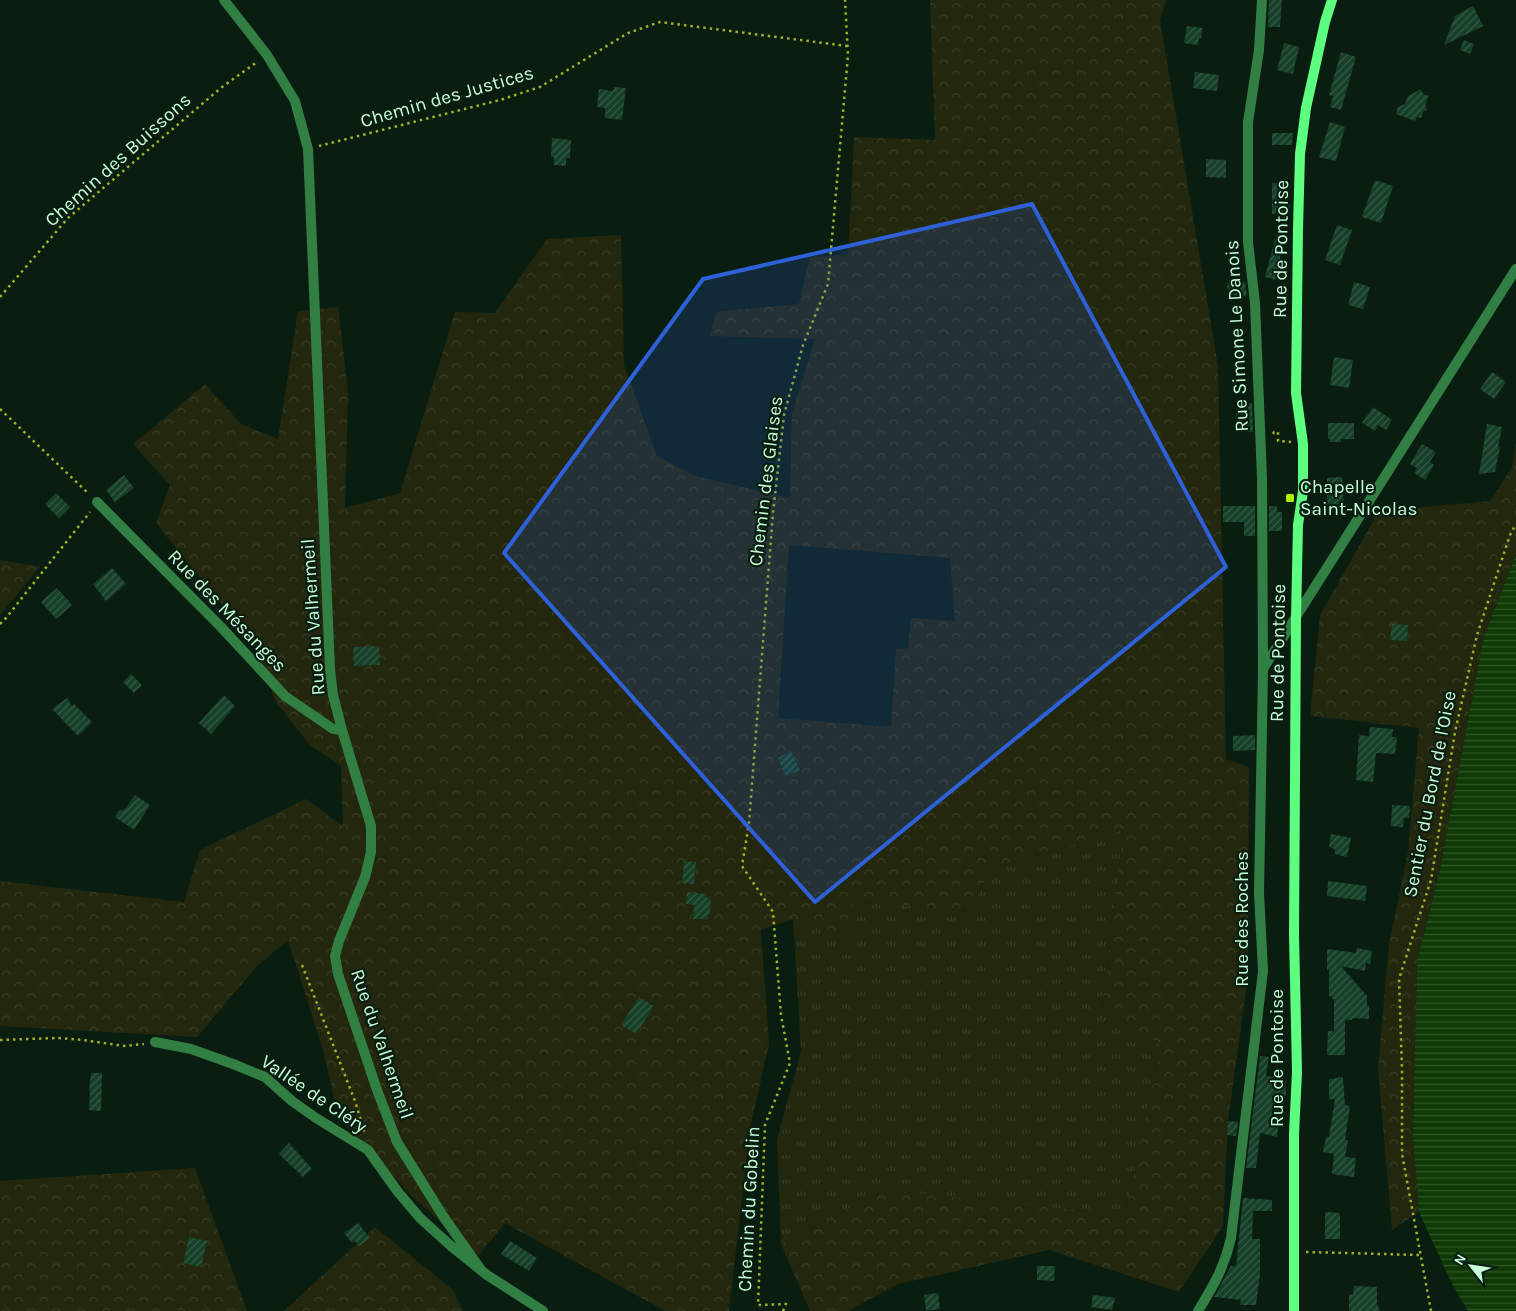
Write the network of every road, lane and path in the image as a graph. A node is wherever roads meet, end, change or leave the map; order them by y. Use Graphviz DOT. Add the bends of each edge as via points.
graph roads {
  1 [pos="224,0"];
  2 [pos="845,0"];
  3 [pos="1262,0"];
  4 [pos="1332,0"];
  5 [pos="848,46"];
  6 [pos="267,55"];
  7 [pos="308,149"];
  8 [pos="1516,269"];
  9 [pos="0,297"];
  10 [pos="0,408"];
  11 [pos="97,502"];
  12 [pos="1516,524"];
  13 [pos="1296,618"];
  14 [pos="0,624"];
  15 [pos="1263,670"];
  16 [pos="342,730"];
  17 [pos="749,823"];
  18 [pos="302,964"];
  19 [pos="0,1040"];
  20 [pos="155,1042"];
  21 [pos="368,1150"];
  22 [pos="1294,1252"];
  23 [pos="1420,1255"];
  24 [pos="481,1270"];
  25 [pos="543,1311"];
  26 [pos="783,1311"];
  27 [pos="1198,1311"];
  28 [pos="1294,1311"];
  29 [pos="1431,1311"];
  1 -- 6 [label="street, Rue du Valhermeil"];
  2 -- 5 [label="path, Chemin des Glaises"];
  3 -- 15 [label="street, Rue Simone Le Danois" via="1259,50 1248,122 1248,242 1255,303 1262,478"];
  4 -- 13 [label="main road, Rue de Pontoise" via="1313,71 1300,154 1296,393 1303,444 1303,491 1298,525"];
  5 -- 7 [label="path, Chemin des Justices" via="660,22 628,33 540,87"];
  5 -- 17 [label="path, Chemin des Glaises" via="828,284 803,345 784,415 773,513"];
  6 -- 7 [label="street, Rue du Valhermeil" via="295,101"];
  6 -- 9 [label="path, Chemin des Buissons" via="207,100 68,218"];
  7 -- 16 [label="street, Rue du Valhermeil" via="330,669"];
  8 -- 13 [label="street"];
  10 -- 11 [label="path"];
  11 -- 14 [label="path"];
  11 -- 16 [label="street, Rue des Mésanges" via="285,696 333,729"];
  12 -- 23 [label="path, Sentier du Bord de l'Oise" via="1477,635 1455,732 1431,880 1399,979 1402,1154"];
  13 -- 15 [label="street"];
  13 -- 22 [label="main road, Rue de Pontoise"];
  15 -- 27 [label="street, Rue des Roches" via="1259,893 1263,971 1231,1238 1218,1280"];
  16 -- 24 [label="street, Rue du Valhermeil" via="371,826 371,852 365,877 338,942 335,956 338,974 397,1142"];
  17 -- 26 [label="path, Chemin du Gobelin" via="742,866 773,912 781,1015 790,1063 764,1125 758,1306 786,1304"];
  18 -- 21 [label="path" via="355,1101"];
  19 -- 20 [label="path" via="57,1038 124,1046"];
  20 -- 21 [label="street, Vallée de Cléry" via="190,1049 265,1077 310,1114"];
  21 -- 24 [label="street, Rue du Valhermeil" via="420,1218"];
  22 -- 23 [label="path"];
  22 -- 28 [label="main road, Rue de Pontoise"];
  23 -- 29 [label="path, Sentier du Bord de l'Oise"];
  24 -- 25 [label="street, Rue du Valhermeil"];
}
